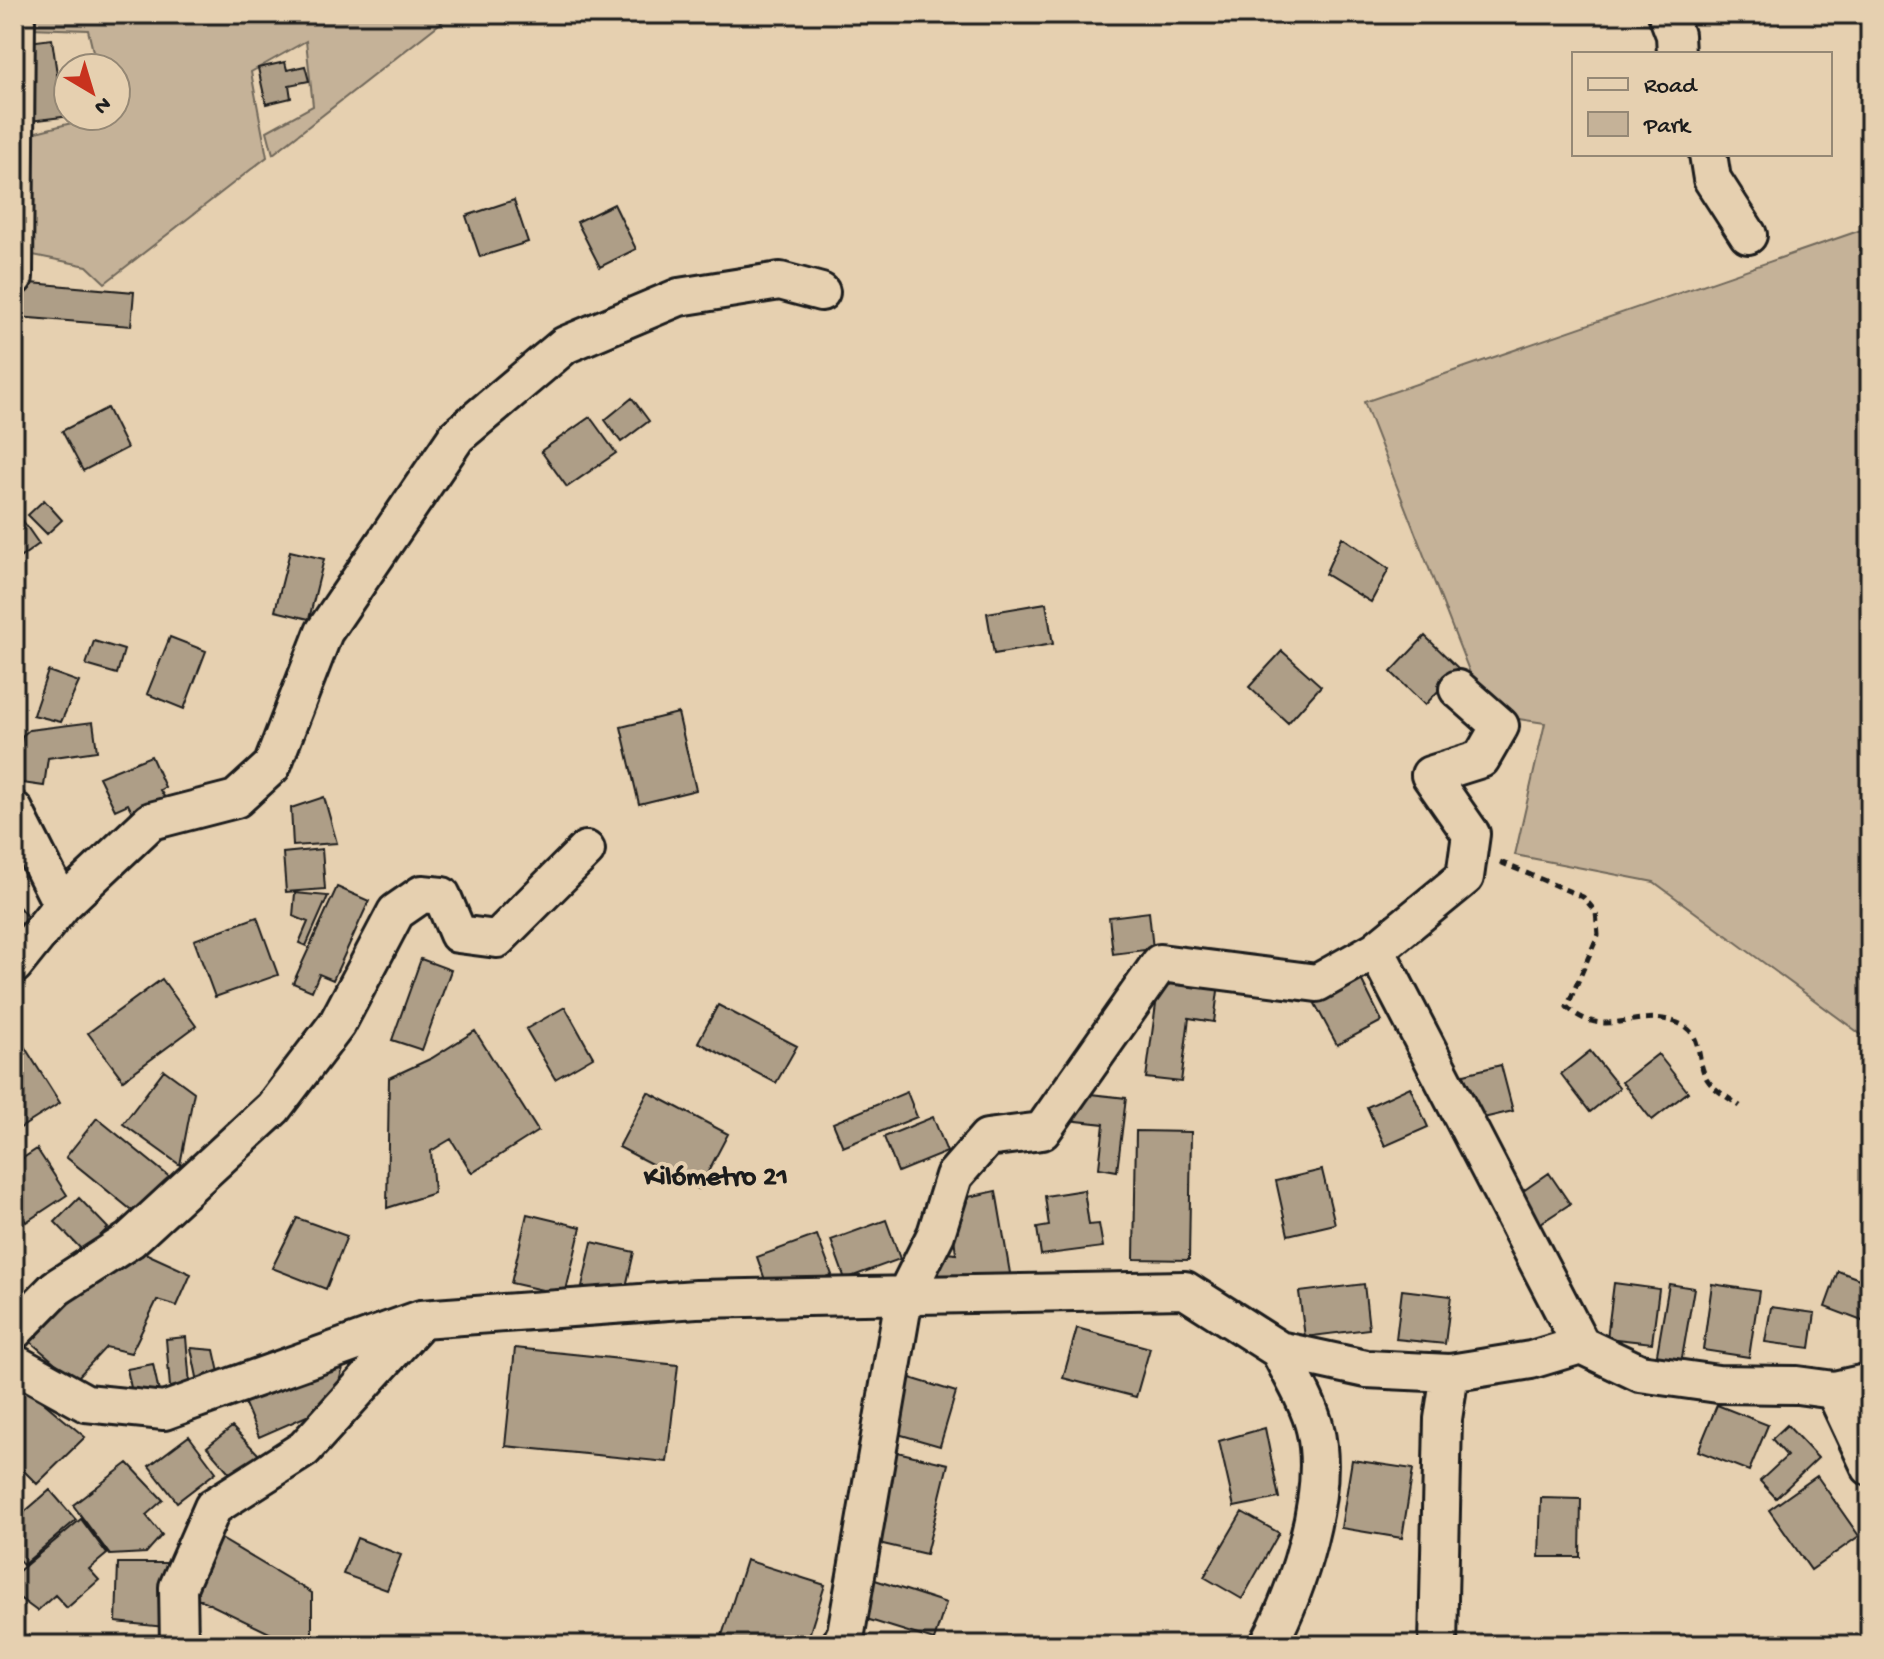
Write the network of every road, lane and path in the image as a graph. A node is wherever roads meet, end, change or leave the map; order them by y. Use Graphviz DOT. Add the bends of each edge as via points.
graph roads {
  1 [pos="16,14"];
  2 [pos="1667,14"];
  3 [pos="1676,52"];
  4 [pos="1708,156"];
  5 [pos="1748,235"];
  6 [pos="14,277"];
  7 [pos="821,292"];
  8 [pos="1458,689"];
  9 [pos="14,810"];
  10 [pos="586,850"];
  11 [pos="1468,855"];
  12 [pos="62,905"];
  13 [pos="1376,950"];
  14 [pos="14,965"];
  15 [pos="1740,1106"];
  16 [pos="904,1298"];
  17 [pos="421,1319"];
  18 [pos="14,1331"];
  19 [pos="1581,1345"];
  20 [pos="1279,1350"];
  21 [pos="14,1363"];
  22 [pos="1450,1373"];
  23 [pos="1870,1382"];
  24 [pos="1834,1390"];
  25 [pos="1870,1467"];
  26 [pos="179,1645"];
  27 [pos="840,1645"];
  28 [pos="1268,1645"];
  29 [pos="1438,1645"];
  1 -- 6 [label="street"];
  2 -- 3 [label="street"];
  4 -- 5 [label="street" via="1712,179"];
  7 -- 12 [label="street" via="780,281 679,297 565,345 457,436 324,632 272,766 236,799 151,821"];
  8 -- 11 [label="street" via="1500,726 1481,759 1430,775 1471,834"];
  9 -- 12 [label="street"];
  10 -- 18 [label="street" via="497,939 458,934 442,896 422,894 396,912 337,1024 273,1108 130,1240 56,1288"];
  11 -- 13 [label="street" via="1465,877"];
  11 -- 15 [label="path" via="1505,864 1583,897 1596,912 1598,935 1567,1007 1580,1019 1606,1024 1656,1019 1683,1026 1702,1055 1704,1073"];
  12 -- 14 [label="street"];
  13 -- 16 [label="street" via="1317,983 1160,963 1042,1131 987,1138 954,1176 936,1234"];
  13 -- 19 [label="street"];
  16 -- 17 [label="street" via="696,1299"];
  16 -- 20 [label="street" via="1185,1290"];
  16 -- 27 [label="street" via="869,1512"];
  17 -- 21 [label="street" via="164,1411 86,1403"];
  17 -- 26 [label="street" via="304,1449 213,1507 178,1587"];
  19 -- 22 [label="street" via="1531,1360"];
  19 -- 24 [label="street" via="1640,1373 1718,1384"];
  20 -- 22 [label="street" via="1366,1369"];
  20 -- 28 [label="street" via="1315,1429 1319,1489 1288,1608"];
  22 -- 29 [label="street" via="1443,1419"];
  23 -- 24 [label="street"];
  24 -- 25 [label="street"];
}
